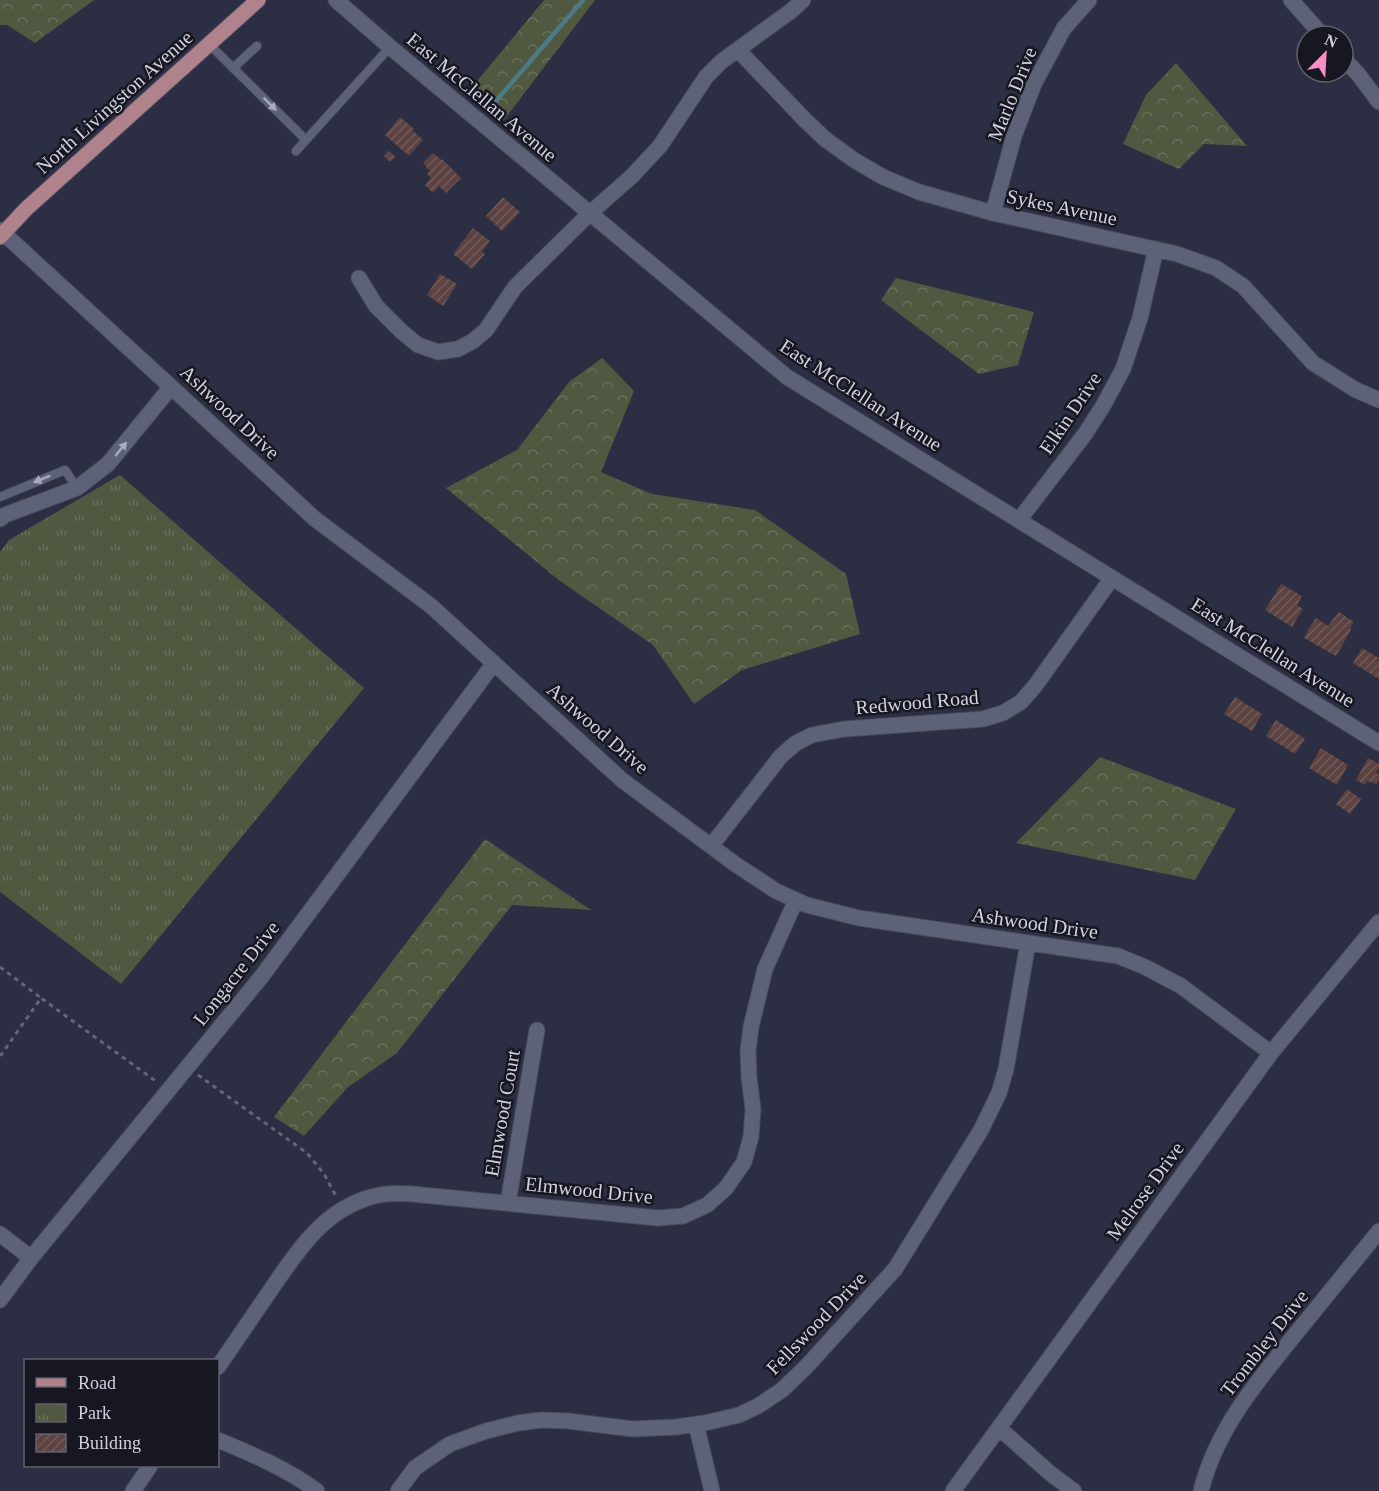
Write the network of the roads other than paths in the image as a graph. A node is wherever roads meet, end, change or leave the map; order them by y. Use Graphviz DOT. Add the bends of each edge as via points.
graph roads {
  1 [pos="258,0"];
  2 [pos="336,0"];
  3 [pos="803,0"];
  4 [pos="1089,0"];
  5 [pos="1291,0"];
  6 [pos="1312,24"];
  7 [pos="210,45"];
  8 [pos="256,46"];
  9 [pos="390,47"];
  10 [pos="738,50"];
  11 [pos="233,68"];
  12 [pos="1355,71"];
  13 [pos="1379,102"];
  14 [pos="306,140"];
  15 [pos="296,151"];
  16 [pos="993,213"];
  17 [pos="589,214"];
  18 [pos="1,234"];
  19 [pos="1156,249"];
  20 [pos="359,278"];
  21 [pos="171,387"];
  22 [pos="1379,400"];
  23 [pos="77,488"];
  24 [pos="0,497"];
  25 [pos="0,519"];
  26 [pos="1019,520"];
  27 [pos="1112,578"];
  28 [pos="494,663"];
  29 [pos="1379,743"];
  30 [pos="711,846"];
  31 [pos="796,900"];
  32 [pos="1379,921"];
  33 [pos="1028,943"];
  34 [pos="537,1030"];
  35 [pos="1271,1053"];
  36 [pos="508,1203"];
  37 [pos="1379,1231"];
  38 [pos="0,1234"];
  39 [pos="31,1258"];
  40 [pos="0,1300"];
  41 [pos="219,1366"];
  42 [pos="696,1424"];
  43 [pos="999,1428"];
  44 [pos="219,1440"];
  45 [pos="149,1467"];
  46 [pos="133,1491"];
  47 [pos="317,1491"];
  48 [pos="398,1491"];
  49 [pos="712,1491"];
  50 [pos="953,1491"];
  51 [pos="1074,1491"];
  52 [pos="1201,1491"];
  1 -- 7 [label="main road, North Livingston Avenue"];
  2 -- 9 [label="street, East McClellan Avenue"];
  3 -- 10 [label="street"];
  4 -- 16 [label="street, Marlo Drive" via="1064,28 1034,84 1014,136"];
  5 -- 6 [label="street"];
  7 -- 11 [label="lane"];
  7 -- 18 [label="main road, North Livingston Avenue"];
  8 -- 11 [label="lane"];
  9 -- 14 [label="lane"];
  9 -- 17 [label="street, East McClellan Avenue"];
  10 -- 16 [label="street, Sykes Avenue" via="825,139 854,160 919,192"];
  10 -- 17 [label="street" via="706,77 660,146"];
  11 -- 14 [label="lane, one-way"];
  12 -- 13 [label="street"];
  14 -- 15 [label="lane"];
  16 -- 19 [label="street, Sykes Avenue"];
  17 -- 20 [label="street" via="515,287 486,330 458,349 438,352 418,345 376,306"];
  17 -- 26 [label="street, East McClellan Avenue" via="786,377"];
  18 -- 21 [label="street, Ashwood Drive"];
  19 -- 22 [label="street, Sykes Avenue" via="1216,268 1243,286 1313,363"];
  19 -- 26 [label="street, Elkin Drive" via="1123,369 1085,434"];
  23 -- 21 [label="street, one-way" via="108,464"];
  21 -- 28 [label="street, Ashwood Drive" via="315,519 431,606"];
  23 -- 24 [label="lane, one-way" via="65,470"];
  23 -- 25 [label="street"];
  26 -- 27 [label="street, East McClellan Avenue"];
  27 -- 29 [label="street, East McClellan Avenue"];
  27 -- 30 [label="street, Redwood Road" via="1021,702 983,719 812,735 781,756"];
  28 -- 30 [label="street, Ashwood Drive" via="622,780"];
  28 -- 39 [label="street, Longacre Drive" via="261,976"];
  30 -- 31 [label="street, Ashwood Drive" via="776,891"];
  31 -- 33 [label="street, Ashwood Drive" via="859,918"];
  31 -- 36 [label="street, Elmwood Drive" via="765,969 756,1004 748,1051 751,1137 744,1162 726,1188 707,1204 683,1216 658,1218"];
  32 -- 35 [label="street, Melrose Drive"];
  33 -- 35 [label="street, Ashwood Drive" via="1118,956 1145,967 1181,987"];
  33 -- 42 [label="street, Fellswood Drive" via="999,1093 960,1166 895,1269 782,1390 739,1415"];
  34 -- 36 [label="street, Elmwood Court"];
  35 -- 43 [label="street, Melrose Drive"];
  36 -- 41 [label="street, Elmwood Drive" via="392,1193 372,1196 343,1209 314,1231 296,1252"];
  37 -- 52 [label="street, Trombley Drive" via="1243,1403 1220,1438"];
  38 -- 39 [label="street"];
  39 -- 40 [label="street, Longacre Drive"];
  42 -- 48 [label="street, Fellswood Drive" via="633,1429 541,1420 486,1431 450,1444 415,1468"];
  42 -- 49 [label="street"];
  43 -- 50 [label="street, Melrose Drive"];
  43 -- 51 [label="street"];
  44 -- 47 [label="street" via="261,1458"];
  45 -- 46 [label="street"];
}
